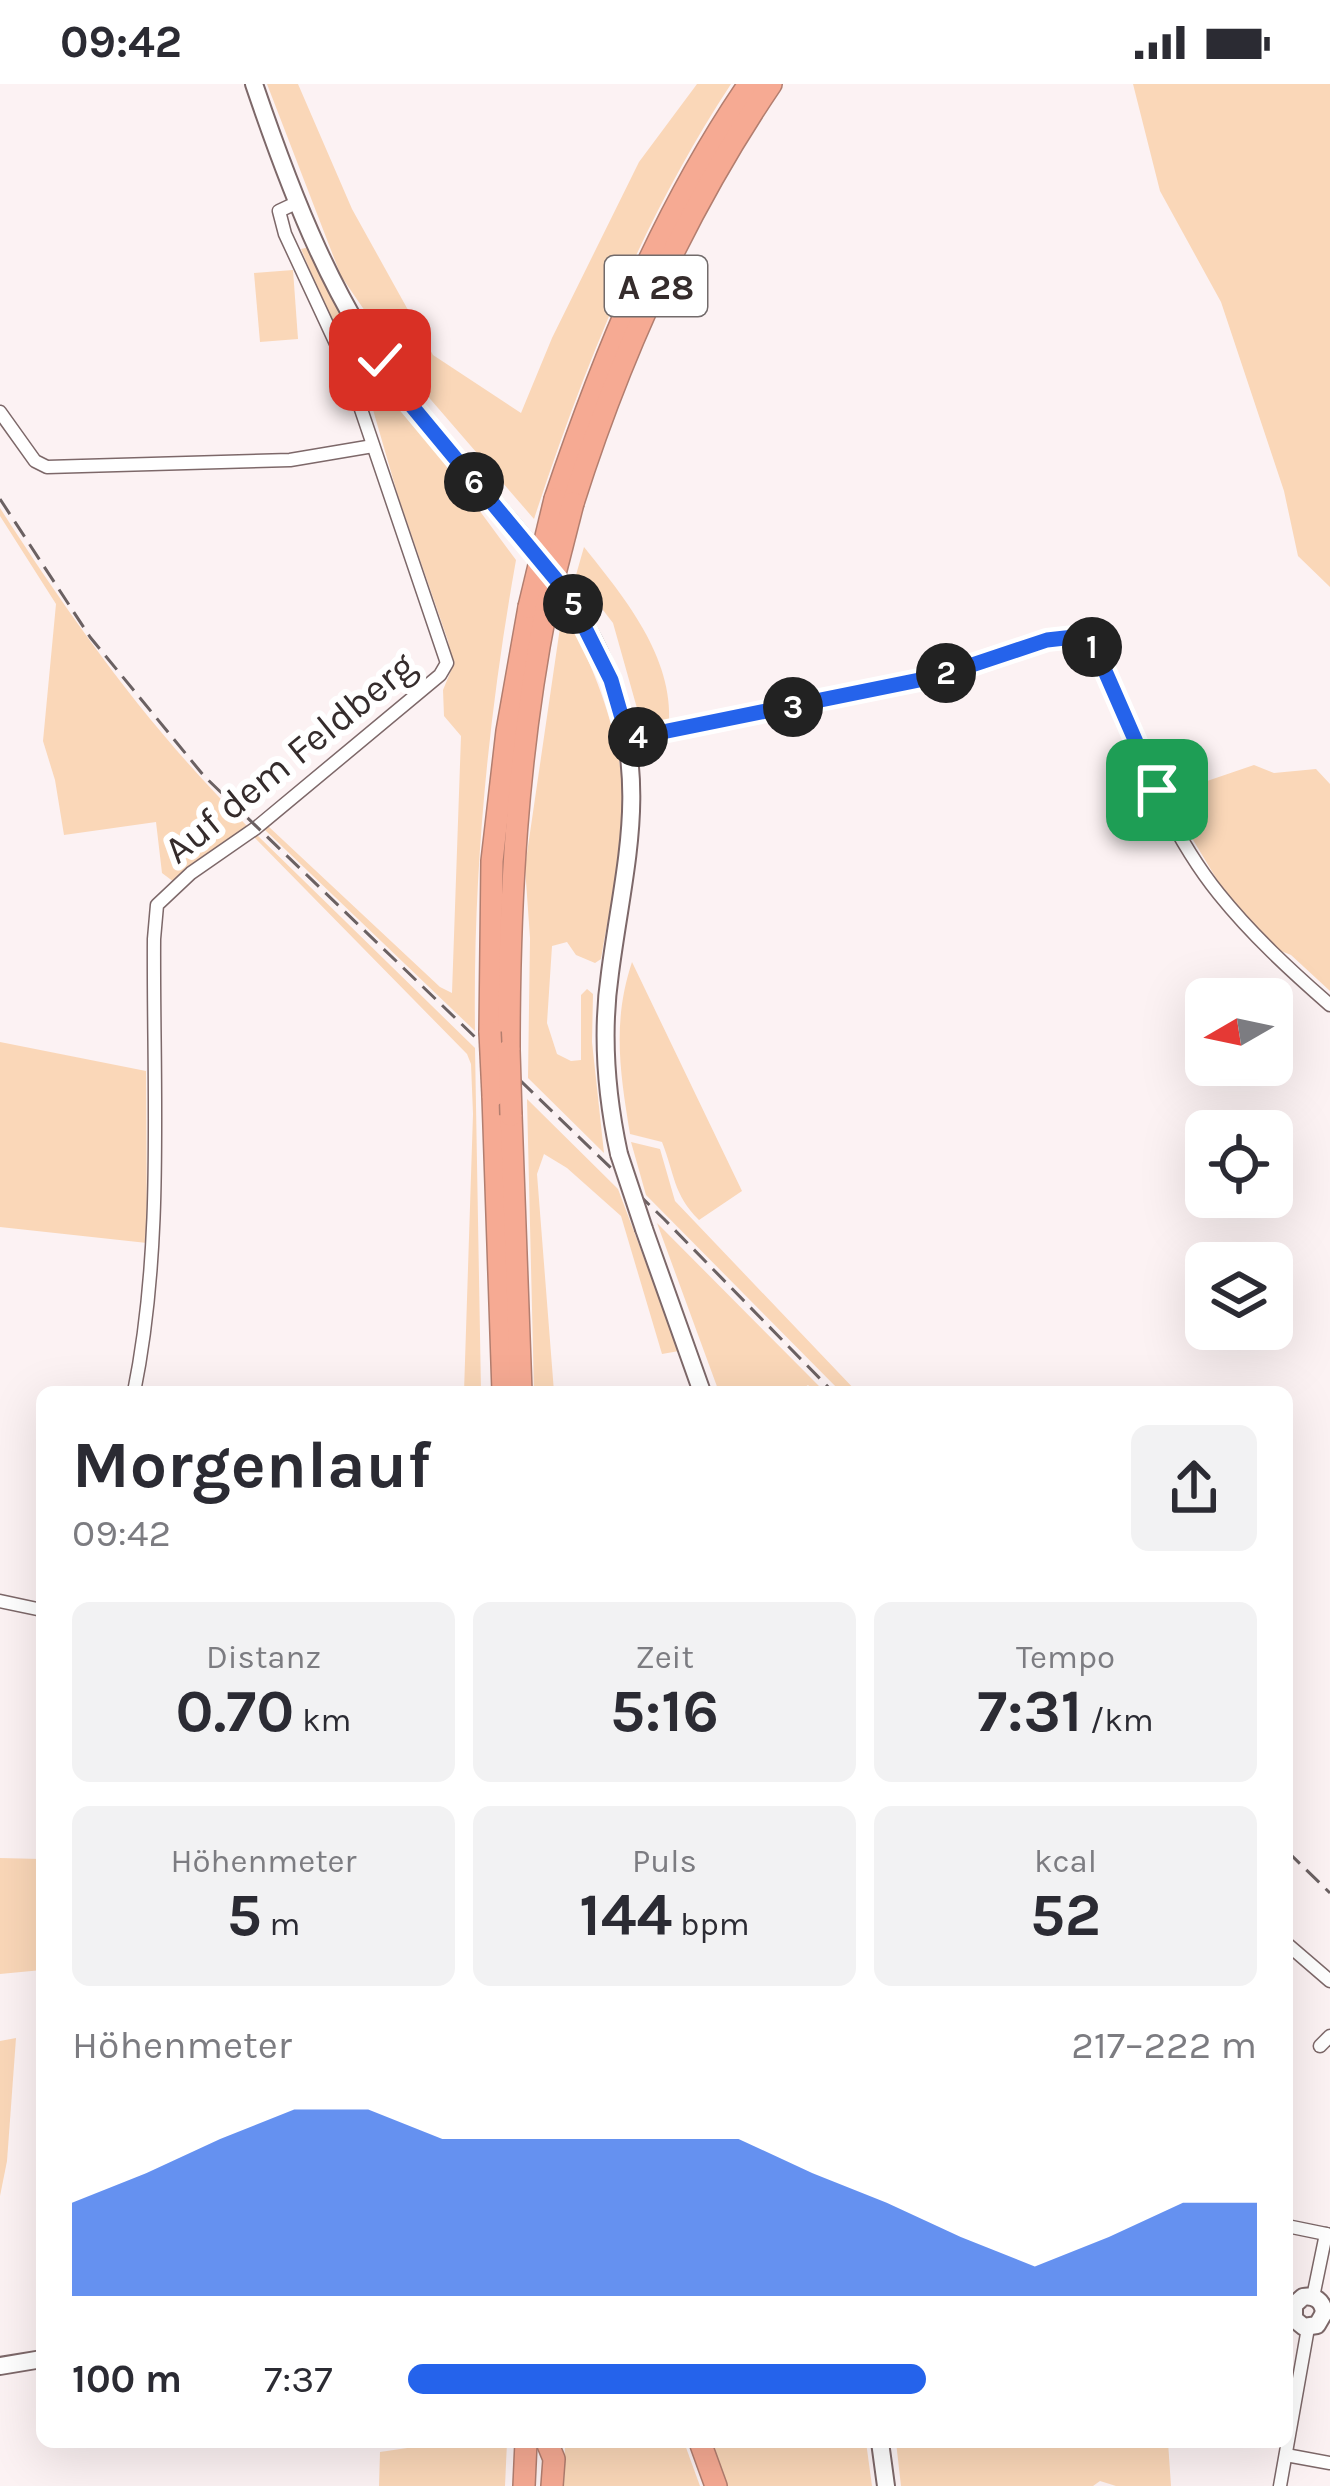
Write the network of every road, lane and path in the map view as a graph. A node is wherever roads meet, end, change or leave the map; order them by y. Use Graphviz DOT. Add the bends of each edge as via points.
graph roads {
  1 [pos="254,84"];
  2 [pos="749,84"];
  3 [pos="770,84"];
  4 [pos="296,203"];
  5 [pos="0,412"];
  6 [pos="374,446"];
  7 [pos="564,501"];
  8 [pos="537,608"];
  9 [pos="628,739"];
  10 [pos="1330,1005"];
  11 [pos="135,1386"];
  12 [pos="503,1386"];
  13 [pos="521,1386"];
  14 [pos="700,1386"];
  15 [pos="0,1601"];
  16 [pos="36,1609"];
  17 [pos="1293,1949"];
  18 [pos="1330,1981"];
  19 [pos="1293,2228"];
  20 [pos="1328,2235"];
  21 [pos="1313,2297"];
  22 [pos="1293,2302"];
  23 [pos="1327,2313"];
  24 [pos="1293,2315"];
  25 [pos="1308,2328"];
  26 [pos="36,2361"];
  27 [pos="0,2366"];
  28 [pos="1293,2407"];
  29 [pos="526,2448"];
  30 [pos="546,2448"];
  31 [pos="549,2448"];
  32 [pos="702,2448"];
  33 [pos="881,2448"];
  34 [pos="1287,2448"];
  35 [pos="1286,2455"];
  36 [pos="1330,2463"];
  37 [pos="524,2486"];
  38 [pos="543,2486"];
  39 [pos="552,2486"];
  40 [pos="716,2486"];
  41 [pos="886,2486"];
  42 [pos="1280,2486"];
  1 -- 4 [label="main road"];
  2 -- 7 [label="highway, A 28" via="639,281 586,408"];
  3 -- 7 [label="highway, A 28" via="656,284"];
  4 -- 6 [label="street, Auf dem Feldberg" via="279,211 285,234"];
  4 -- 9 [label="main road" via="344,303 406,399 568,594 611,680"];
  5 -- 6 [label="street" via="46,467 290,460"];
  6 -- 11 [label="street, Auf dem Feldberg" via="447,663 158,905 152,1264"];
  7 -- 8 [label="highway, A 28, bridge"];
  8 -- 12 [label="highway, A 28, bridge" via="507,731 492,861"];
  8 -- 13 [label="highway, A 28, bridge" via="509,931"];
  9 -- 10 [label="street" via="939,676 1083,636 1178,833 1216,892"];
  9 -- 14 [label="main road, bridge" via="633,833 609,976 608,1095 620,1154"];
  15 -- 16 [label="street"];
  17 -- 18 [label="street"];
  19 -- 20 [label="street"];
  20 -- 21 [label="street"];
  21 -- 22 [label="main road"];
  21 -- 23 [label="main road"];
  23 -- 25 [label="main road"];
  24 -- 25 [label="main road"];
  25 -- 28 [label="street"];
  26 -- 27 [label="main road"];
  29 -- 37 [label="highway"];
  30 -- 38 [label="highway"];
  31 -- 39 [label="highway"];
  32 -- 40 [label="highway"];
  33 -- 41 [label="main road"];
  34 -- 35 [label="street"];
  35 -- 36 [label="street"];
  35 -- 42 [label="street"];
}
